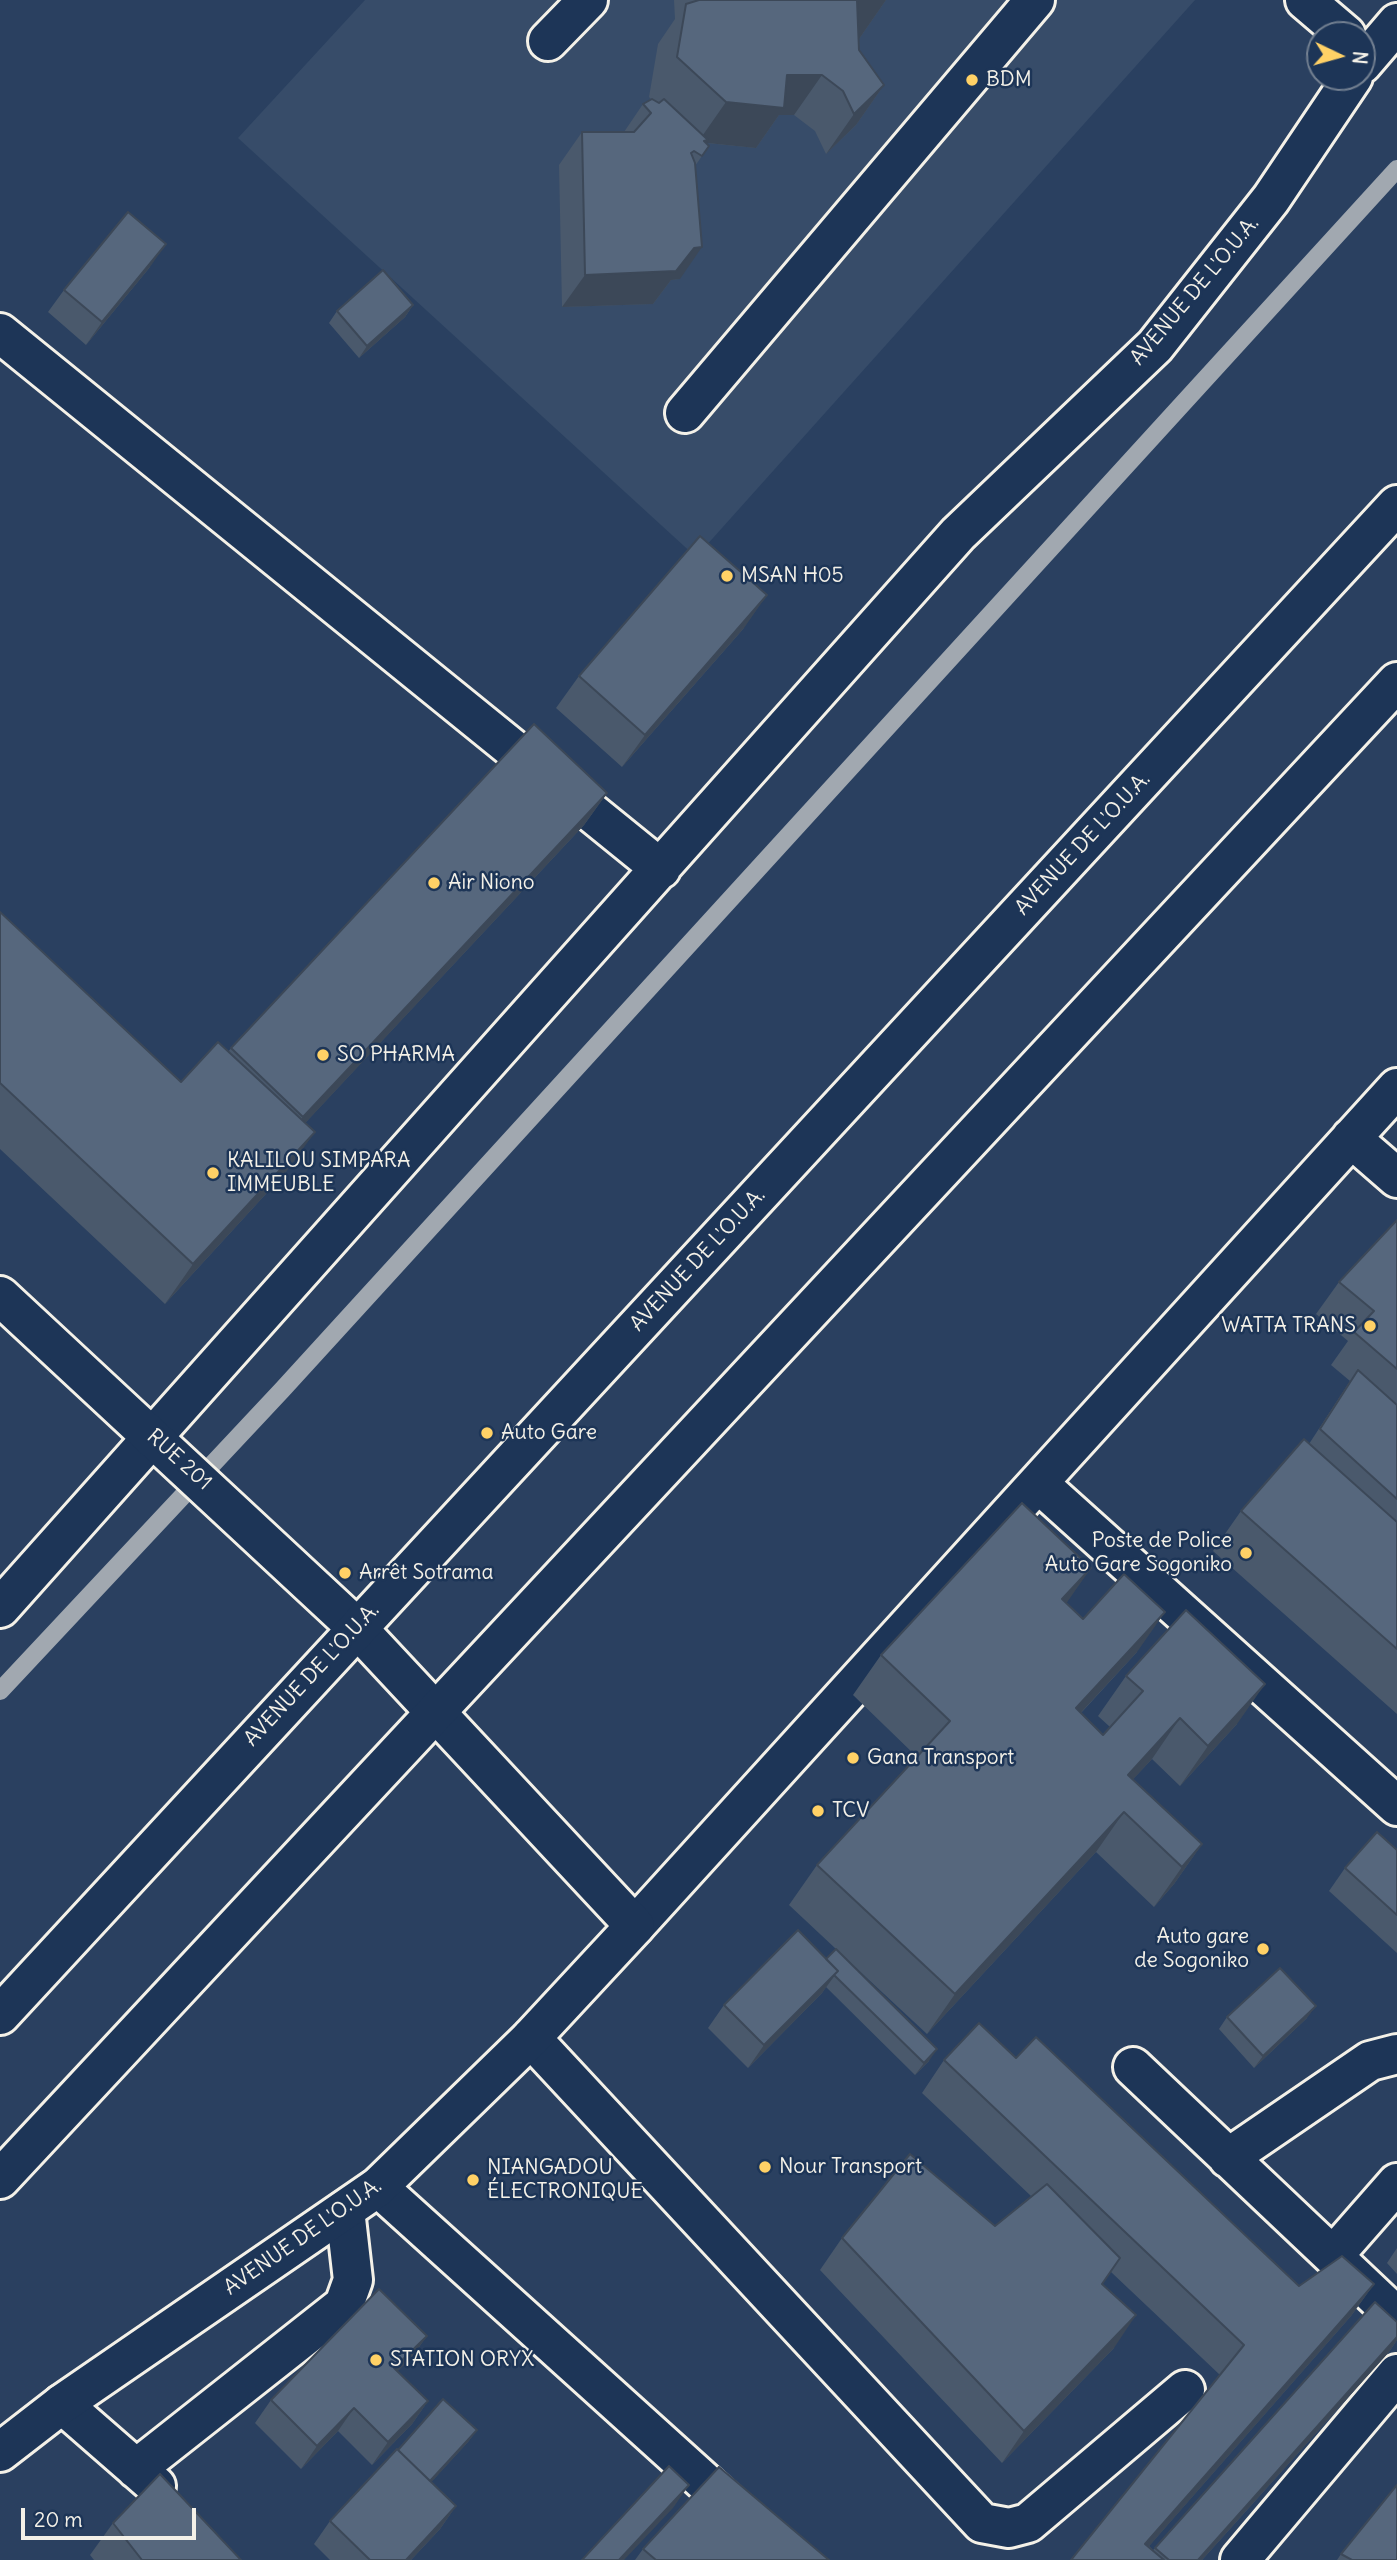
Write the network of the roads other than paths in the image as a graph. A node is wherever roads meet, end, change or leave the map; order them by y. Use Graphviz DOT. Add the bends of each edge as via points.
graph roads {
  1 [pos="588,0"];
  2 [pos="1035,0"];
  3 [pos="1305,0"];
  4 [pos="1325,21"];
  5 [pos="1397,23"];
  6 [pos="548,41"];
  7 [pos="1376,41"];
  8 [pos="1337,91"];
  9 [pos="0,332"];
  10 [pos="685,413"];
  11 [pos="1397,505"];
  12 [pos="1397,682"];
  13 [pos="661,869"];
  14 [pos="1397,1088"];
  15 [pos="1351,1138"];
  16 [pos="1397,1178"];
  17 [pos="0,1296"];
  18 [pos="155,1438"];
  19 [pos="1038,1483"];
  20 [pos="0,1608"];
  21 [pos="356,1627"];
  22 [pos="435,1712"];
  23 [pos="1397,1806"];
  24 [pos="635,1926"];
  25 [pos="0,2015"];
  26 [pos="531,2038"];
  27 [pos="1397,2054"];
  28 [pos="1133,2067"];
  29 [pos="1228,2158"];
  30 [pos="0,2179"];
  31 [pos="1397,2183"];
  32 [pos="378,2187"];
  33 [pos="345,2210"];
  34 [pos="1333,2256"];
  35 [pos="1397,2317"];
  36 [pos="1397,2374"];
  37 [pos="1185,2390"];
  38 [pos="62,2404"];
  39 [pos="0,2452"];
  40 [pos="136,2469"];
  41 [pos="178,2505"];
  42 [pos="791,2560"];
  43 [pos="1240,2560"];
  1 -- 6 [label="main road"];
  2 -- 10 [label="main road"];
  3 -- 4 [label="main road"];
  5 -- 7 [label="main road, AVENUE DE L'O.U.A."];
  8 -- 13 [label="main road, AVENUE DE L'O.U.A." via="1272,199 1155,346 958,534"];
  9 -- 13 [label="main road"];
  11 -- 21 [label="main road, AVENUE DE L'O.U.A."];
  12 -- 22 [label="main road"];
  13 -- 18 [label="main road, AVENUE DE L'O.U.A."];
  14 -- 15 [label="main road, AVENUE DE L'O.U.A."];
  15 -- 16 [label="main road"];
  15 -- 19 [label="main road, AVENUE DE L'O.U.A."];
  17 -- 18 [label="main road, RUE 201"];
  18 -- 20 [label="main road, AVENUE DE L'O.U.A."];
  18 -- 21 [label="main road, RUE 201"];
  19 -- 23 [label="main road"];
  19 -- 24 [label="main road, AVENUE DE L'O.U.A."];
  21 -- 22 [label="main road, RUE 201"];
  21 -- 25 [label="main road, AVENUE DE L'O.U.A."];
  22 -- 24 [label="main road, RUE 201"];
  22 -- 30 [label="main road"];
  24 -- 26 [label="main road, AVENUE DE L'O.U.A."];
  26 -- 32 [label="main road, AVENUE DE L'O.U.A."];
  26 -- 37 [label="main road" via="982,2523 1009,2528 1028,2523"];
  27 -- 29 [label="main road" via="1370,2062"];
  28 -- 29 [label="main road"];
  29 -- 34 [label="main road"];
  31 -- 34 [label="main road"];
  32 -- 33 [label="main road, AVENUE DE L'O.U.A."];
  32 -- 42 [label="main road"];
  33 -- 38 [label="main road, AVENUE DE L'O.U.A."];
  33 -- 40 [label="main road" via="354,2280 344,2305"];
  34 -- 35 [label="main road"];
  36 -- 43 [label="main road"];
  38 -- 39 [label="main road, AVENUE DE L'O.U.A."];
  38 -- 40 [label="main road"];
  40 -- 41 [label="main road"];
}
